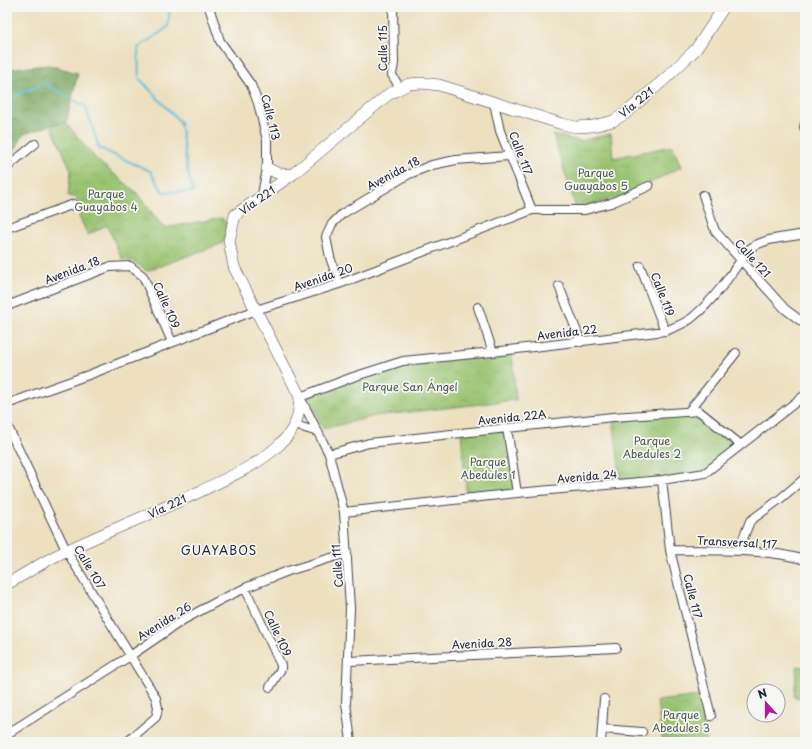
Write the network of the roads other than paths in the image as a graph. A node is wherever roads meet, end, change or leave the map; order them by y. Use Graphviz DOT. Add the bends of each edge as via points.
graph roads {
  1 [pos="209,7"];
  2 [pos="393,7"];
  3 [pos="720,10"];
  4 [pos="400,88"];
  5 [pos="494,103"];
  6 [pos="805,124"];
  7 [pos="805,130"];
  8 [pos="35,144"];
  9 [pos="509,156"];
  10 [pos="7,166"];
  11 [pos="267,168"];
  12 [pos="293,174"];
  13 [pos="649,186"];
  14 [pos="262,195"];
  15 [pos="703,195"];
  16 [pos="74,204"];
  17 [pos="532,210"];
  18 [pos="7,228"];
  19 [pos="805,234"];
  20 [pos="740,260"];
  21 [pos="640,266"];
  22 [pos="143,276"];
  23 [pos="338,284"];
  24 [pos="559,286"];
  25 [pos="7,306"];
  26 [pos="478,307"];
  27 [pos="256,310"];
  28 [pos="805,324"];
  29 [pos="665,331"];
  30 [pos="172,342"];
  31 [pos="581,342"];
  32 [pos="493,352"];
  33 [pos="736,353"];
  34 [pos="805,395"];
  35 [pos="300,397"];
  36 [pos="7,404"];
  37 [pos="688,412"];
  38 [pos="7,425"];
  39 [pos="295,425"];
  40 [pos="506,428"];
  41 [pos="318,432"];
  42 [pos="741,445"];
  43 [pos="329,454"];
  44 [pos="805,478"];
  45 [pos="662,480"];
  46 [pos="517,493"];
  47 [pos="344,512"];
  48 [pos="66,550"];
  49 [pos="670,550"];
  50 [pos="740,551"];
  51 [pos="347,553"];
  52 [pos="804,559"];
  53 [pos="7,584"];
  54 [pos="244,588"];
  55 [pos="616,648"];
  56 [pos="130,656"];
  57 [pos="349,661"];
  58 [pos="270,687"];
  59 [pos="604,699"];
  60 [pos="711,716"];
  61 [pos="602,729"];
  62 [pos="642,732"];
  63 [pos="7,734"];
  64 [pos="127,742"];
  65 [pos="351,742"];
  66 [pos="601,742"];
  1 -- 11 [label="street, Calle 113" via="220,41 251,85 258,103 267,140"];
  2 -- 4 [label="street, Calle 115" via="392,75"];
  3 -- 5 [label="main road, Vía 221" via="696,49 626,113 612,121 593,126 562,124"];
  4 -- 5 [label="main road, Vía 221" via="421,83 439,85"];
  4 -- 12 [label="main road, Vía 221" via="389,94"];
  5 -- 9 [label="street, Calle 117"];
  6 -- 7 [label="street"];
  8 -- 10 [label="street"];
  9 -- 17 [label="street, Calle 117"];
  9 -- 23 [label="street, Avenida 18" via="432,164 409,174 342,214 332,224 326,237"];
  11 -- 12 [label="main road" via="286,176"];
  11 -- 14 [label="street, Calle 113"];
  12 -- 14 [label="main road, Vía 221"];
  13 -- 17 [label="street, Avenida 20" via="610,203 586,210"];
  14 -- 27 [label="main road, Vía 221" via="234,216 229,241 234,267"];
  15 -- 20 [label="street, Calle 121" via="715,231"];
  16 -- 18 [label="street"];
  17 -- 23 [label="street, Avenida 20"];
  19 -- 20 [label="street, Avenida 22" via="762,241 748,250"];
  20 -- 28 [label="street, Calle 121" via="786,309"];
  20 -- 29 [label="street, Avenida 22" via="714,296 693,317"];
  21 -- 29 [label="street, Calle 119"];
  22 -- 25 [label="street, Avenida 18" via="130,266 109,267"];
  22 -- 30 [label="street, Calle 109"];
  23 -- 27 [label="street, Avenida 20"];
  24 -- 31 [label="street"];
  26 -- 32 [label="street"];
  27 -- 30 [label="street, Avenida 20"];
  27 -- 35 [label="main road, Vía 221"];
  29 -- 31 [label="street, Avenida 22"];
  30 -- 36 [label="street, Avenida 20"];
  31 -- 32 [label="street, Avenida 22"];
  32 -- 35 [label="street, Avenida 22" via="403,361"];
  33 -- 37 [label="street"];
  34 -- 42 [label="street, Avenida 24"];
  35 -- 39 [label="main road, Vía 221" via="299,414"];
  35 -- 41 [label="street, Calle 111"];
  37 -- 40 [label="street, Avenida 22A"];
  37 -- 42 [label="street, Avenida 22A" via="698,411"];
  38 -- 48 [label="street, Calle 107"];
  39 -- 41 [label="street"];
  39 -- 48 [label="main road, Vía 221" via="279,445 259,461 161,510"];
  40 -- 43 [label="street, Avenida 22A" via="369,444"];
  40 -- 46 [label="street"];
  41 -- 43 [label="street, Calle 111"];
  42 -- 45 [label="street, Avenida 24" via="705,473"];
  43 -- 47 [label="street, Calle 111"];
  44 -- 50 [label="street" via="750,521"];
  45 -- 46 [label="street, Avenida 24"];
  45 -- 49 [label="street, Calle 117"];
  46 -- 47 [label="street, Avenida 24"];
  47 -- 51 [label="street, Calle 111"];
  48 -- 53 [label="main road, Vía 221"];
  48 -- 56 [label="street, Calle 107"];
  49 -- 50 [label="street, Transversal 117"];
  49 -- 60 [label="street, Calle 117"];
  50 -- 52 [label="street, Transversal 117"];
  51 -- 54 [label="street, Avenida 26"];
  51 -- 57 [label="street, Calle 111"];
  54 -- 56 [label="street, Avenida 26" via="183,620"];
  54 -- 58 [label="street, Calle 109" via="282,666"];
  55 -- 57 [label="street, Avenida 28"];
  56 -- 63 [label="street, Avenida 26"];
  56 -- 64 [label="street, Calle 107" via="156,698 158,708 156,717"];
  57 -- 65 [label="street, Calle 111" via="346,703"];
  59 -- 61 [label="street"];
  61 -- 62 [label="street"];
  61 -- 66 [label="street"];
}
